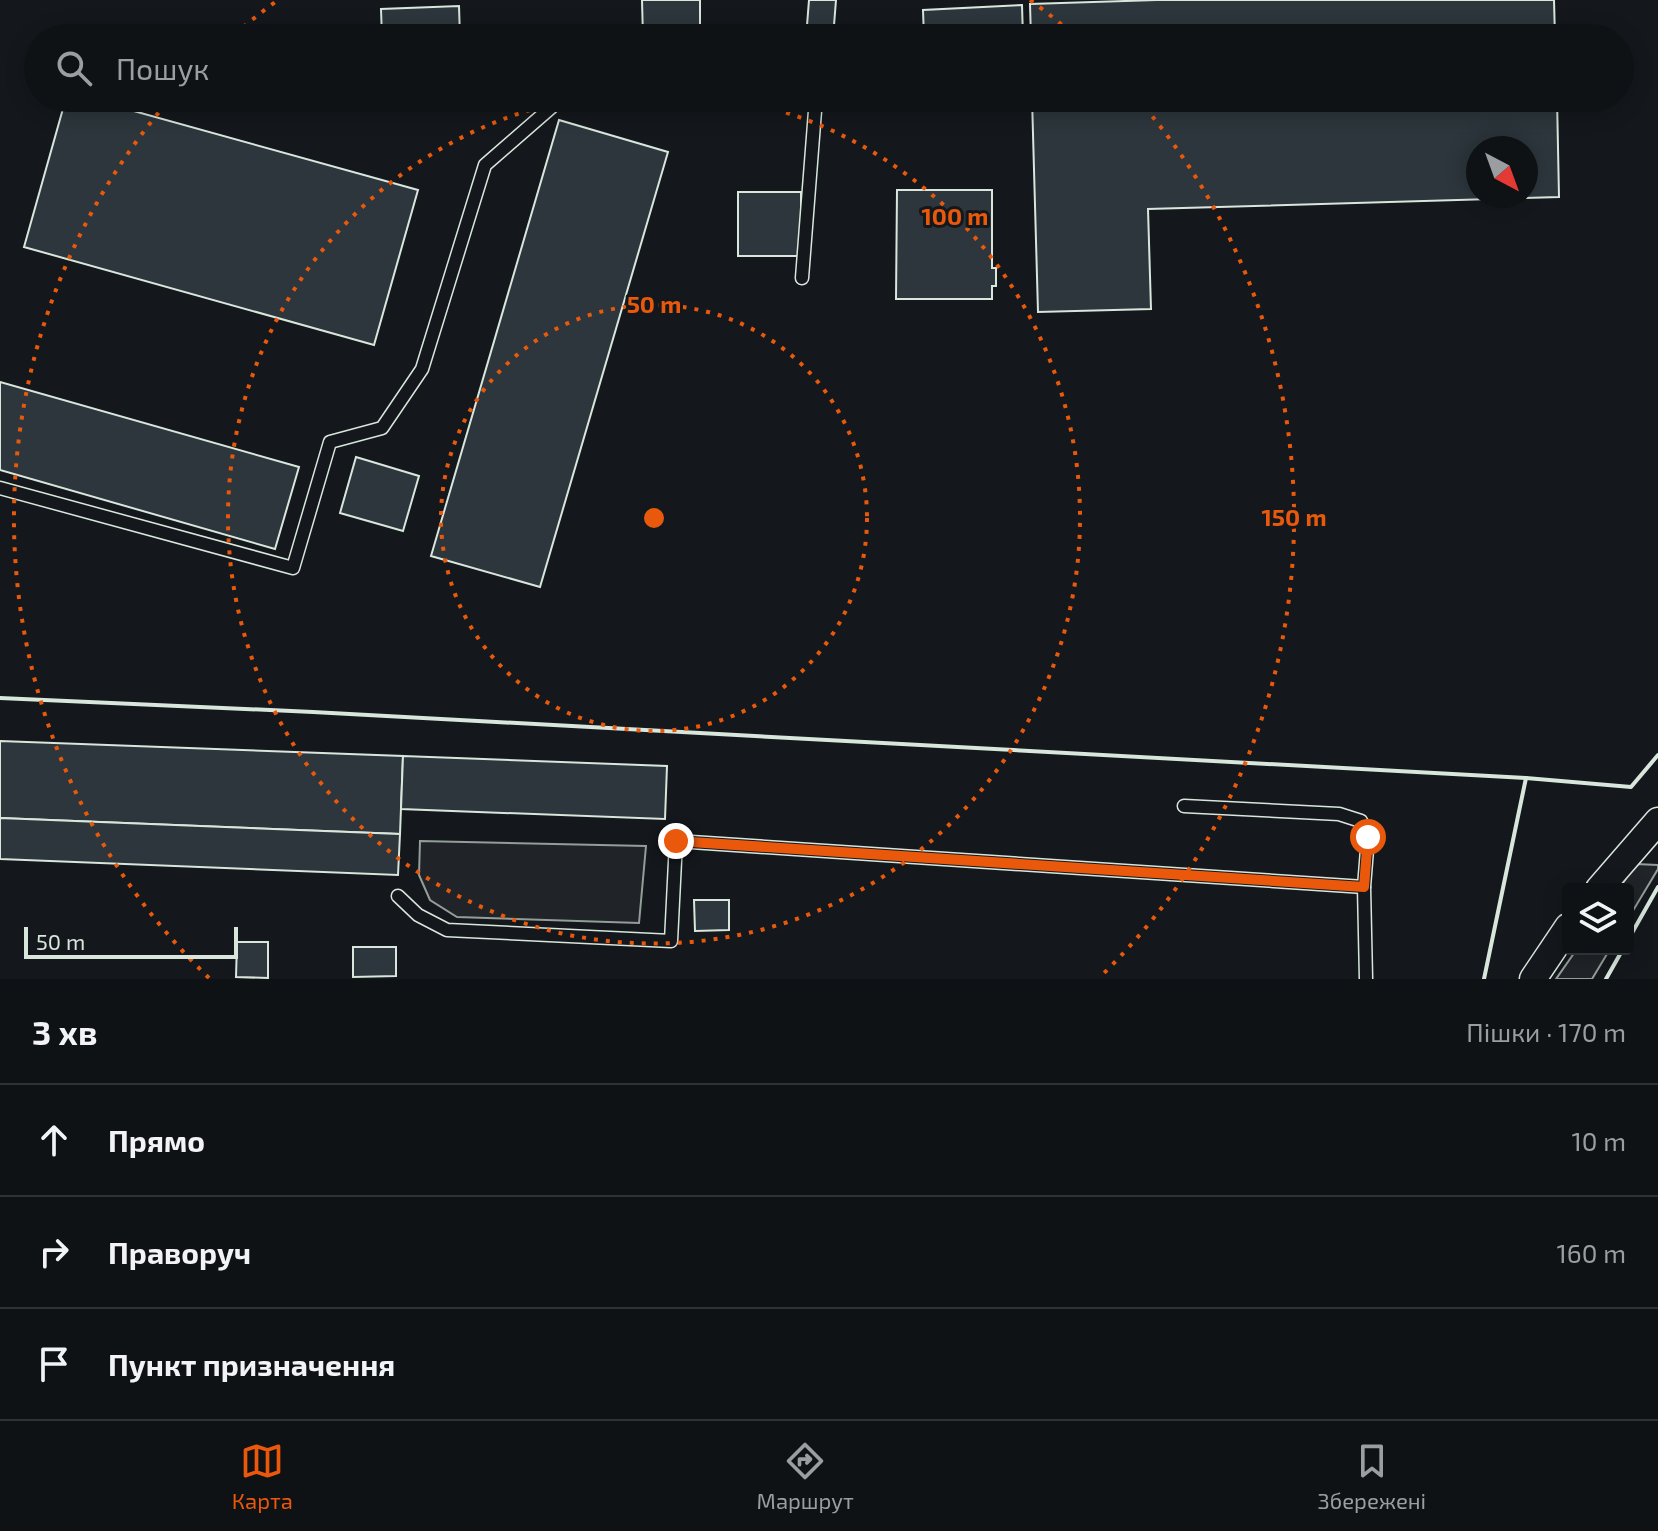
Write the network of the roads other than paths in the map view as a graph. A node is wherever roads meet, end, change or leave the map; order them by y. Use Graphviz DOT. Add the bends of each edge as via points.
graph roads {
  1 [pos="546,112"];
  2 [pos="815,112"];
  3 [pos="802,278"];
  4 [pos="0,488"];
  5 [pos="1184,806"];
  6 [pos="1658,821"];
  7 [pos="1604,883"];
  8 [pos="1364,887"];
  9 [pos="398,896"];
  10 [pos="1562,936"];
  11 [pos="1366,979"];
  12 [pos="1533,979"];
  1 -- 4 [label="lane" via="485,165 422,369 382,428 330,442 293,568"];
  2 -- 3 [label="lane"];
  5 -- 8 [label="lane" via="1339,814 1361,821 1368,837"];
  6 -- 7 [label="street"];
  8 -- 9 [label="lane" via="676,841 671,941 447,930 418,915"];
  8 -- 11 [label="lane"];
  10 -- 12 [label="street"];
}
